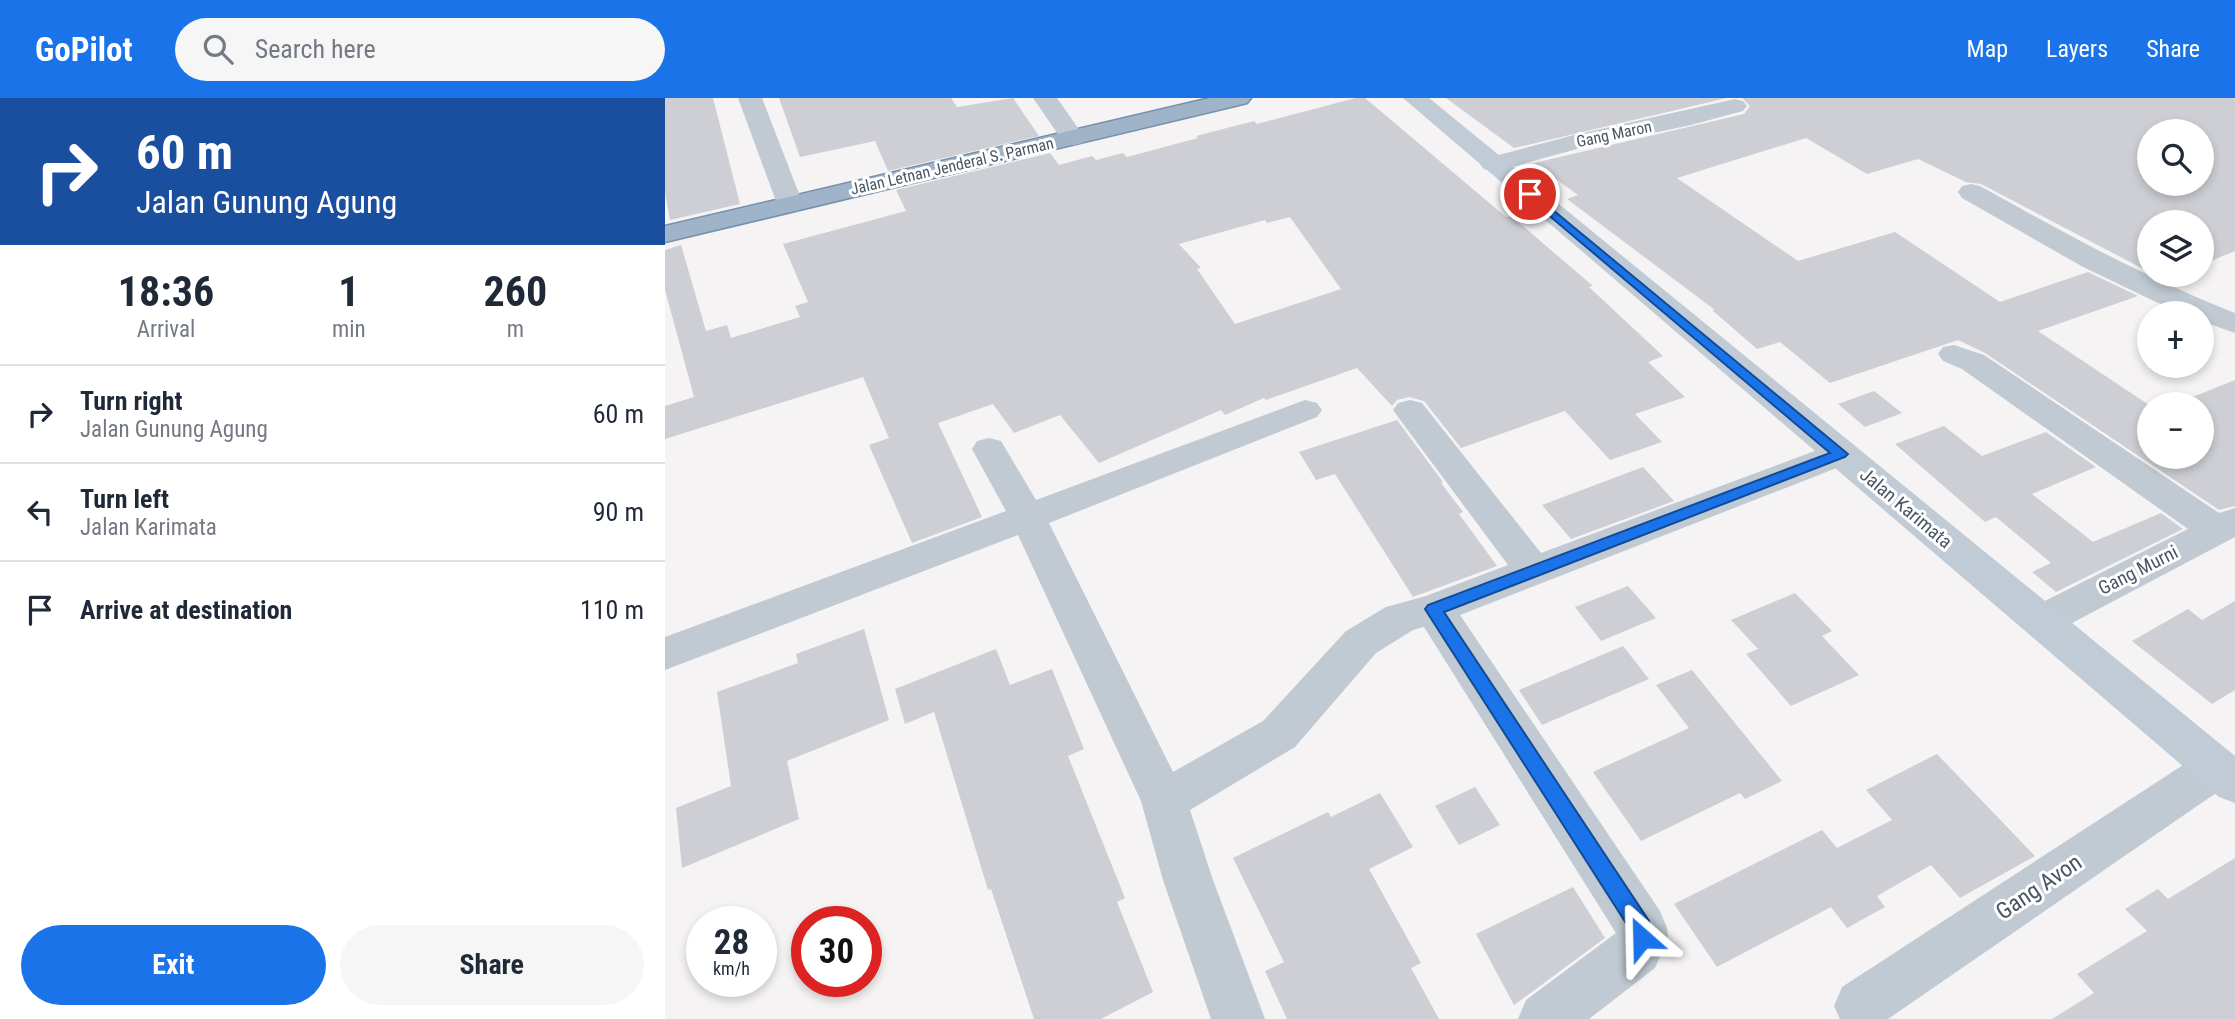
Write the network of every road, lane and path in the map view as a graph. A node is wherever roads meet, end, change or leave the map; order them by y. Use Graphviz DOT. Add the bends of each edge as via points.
graph roads {
  1 [pos="750,98"];
  2 [pos="1045,98"];
  3 [pos="1239,98"];
  4 [pos="1415,98"];
  5 [pos="1735,106"];
  6 [pos="1073,138"];
  7 [pos="1493,164"];
  8 [pos="1971,192"];
  9 [pos="790,204"];
  10 [pos="665,234"];
  11 [pos="2235,324"];
  12 [pos="1954,354"];
  13 [pos="1305,410"];
  14 [pos="1410,410"];
  15 [pos="989,449"];
  16 [pos="1840,454"];
  17 [pos="1028,517"];
  18 [pos="2226,525"];
  19 [pos="1533,571"];
  20 [pos="1434,609"];
  21 [pos="2041,621"];
  22 [pos="665,654"];
  23 [pos="2226,775"];
  24 [pos="1164,801"];
  25 [pos="1861,1006"];
  26 [pos="1238,1019"];
  27 [pos="1545,1019"];
  1 -- 9 [label="street"];
  2 -- 6 [label="street"];
  3 -- 6 [label="highway, Jalan Letnan Jenderal S. Parman"];
  4 -- 7 [label="main road, Jalan Karimata"];
  5 -- 7 [label="street, Gang Maron"];
  6 -- 9 [label="highway, Jalan Letnan Jenderal S. Parman"];
  7 -- 16 [label="main road, Jalan Karimata"];
  8 -- 11 [label="street" via="2093,261"];
  9 -- 10 [label="highway, Jalan Letnan Jenderal S. Parman"];
  12 -- 18 [label="street"];
  13 -- 17 [label="street"];
  14 -- 19 [label="street"];
  15 -- 17 [label="street"];
  16 -- 19 [label="street"];
  16 -- 21 [label="main road, Jalan Karimata"];
  17 -- 22 [label="street"];
  17 -- 24 [label="street"];
  18 -- 21 [label="street, Gang Murni"];
  19 -- 20 [label="street"];
  20 -- 24 [label="street" via="1400,618 1361,642 1279,734"];
  20 -- 27 [label="street" via="1642,928 1637,950"];
  21 -- 23 [label="main road, Jalan Karimata"];
  23 -- 25 [label="street, Gang Avon"];
  24 -- 26 [label="street"];
}
